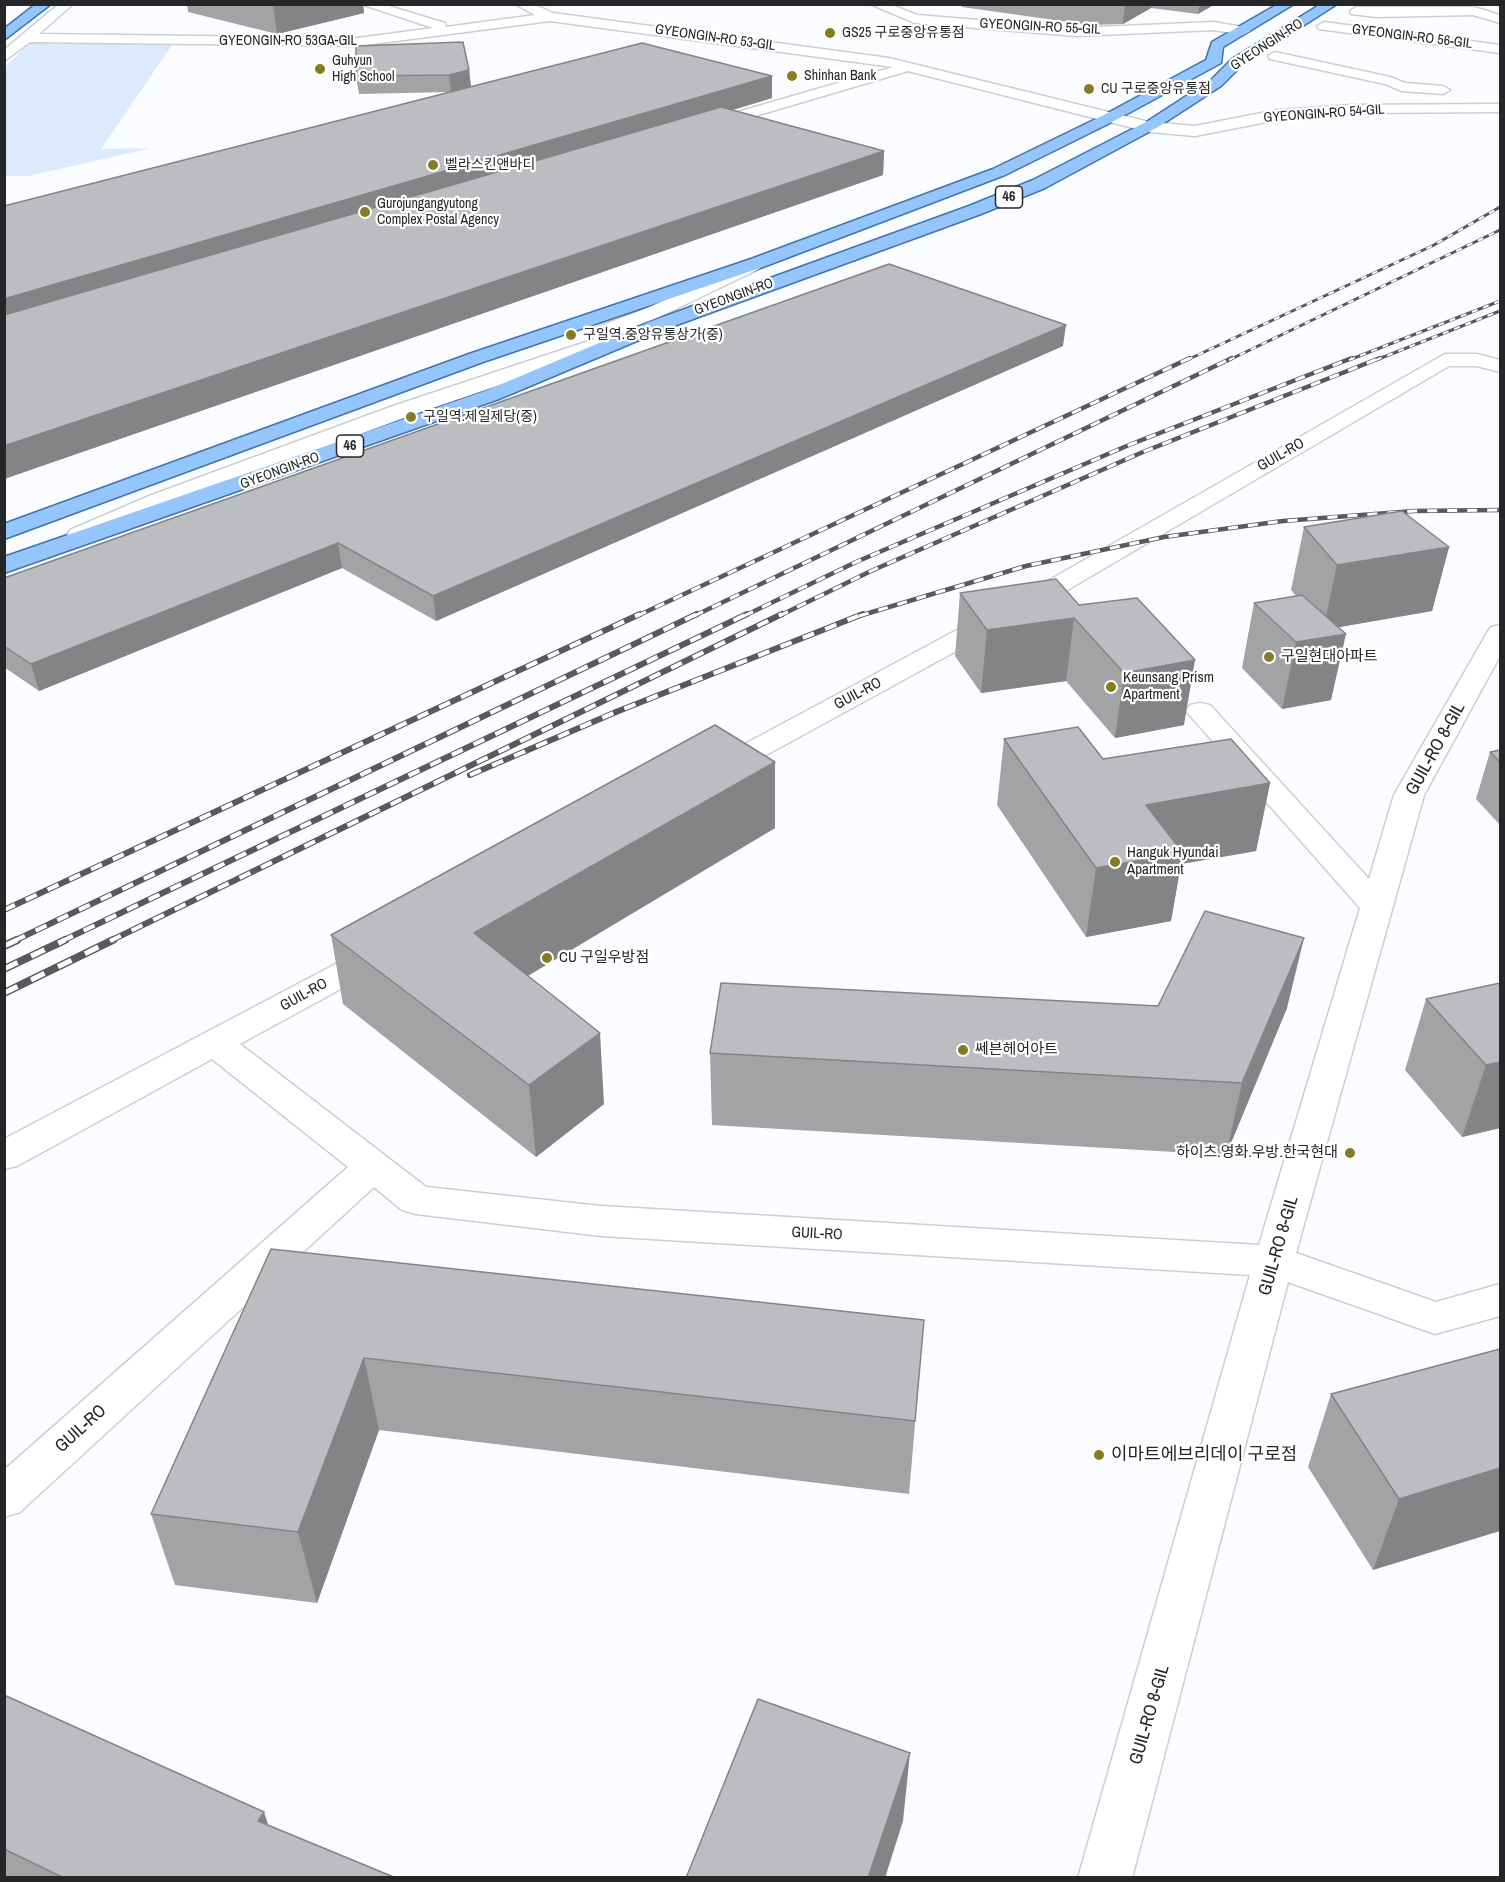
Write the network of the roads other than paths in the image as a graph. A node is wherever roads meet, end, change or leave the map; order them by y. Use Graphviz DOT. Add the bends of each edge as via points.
graph roads {
  1 [pos="45,4"];
  2 [pos="67,4"];
  3 [pos="367,4"];
  4 [pos="521,4"];
  5 [pos="876,4"];
  6 [pos="1288,4"];
  7 [pos="1307,4"];
  8 [pos="1343,6"];
  9 [pos="550,17"];
  10 [pos="1500,19"];
  11 [pos="1319,29"];
  12 [pos="453,30"];
  13 [pos="1500,30"];
  14 [pos="1243,31"];
  15 [pos="4,36"];
  16 [pos="24,38"];
  17 [pos="718,38"];
  18 [pos="1295,44"];
  19 [pos="1472,45"];
  20 [pos="672,49"];
  21 [pos="1500,49"];
  22 [pos="1275,56"];
  23 [pos="1452,56"];
  24 [pos="4,57"];
  25 [pos="1212,62"];
  26 [pos="910,67"];
  27 [pos="1411,73"];
  28 [pos="1390,81"];
  29 [pos="1216,83"];
  30 [pos="1453,90"];
  31 [pos="1500,108"];
  32 [pos="1109,118"];
  33 [pos="1149,127"];
  34 [pos="685,132"];
  35 [pos="757,263"];
  36 [pos="1500,366"];
  37 [pos="256,441"];
  38 [pos="4,532"];
  39 [pos="4,566"];
  40 [pos="1500,633"];
  41 [pos="1200,711"];
  42 [pos="692,784"];
  43 [pos="1377,907"];
  44 [pos="402,942"];
  45 [pos="215,1043"];
  46 [pos="4,1156"];
  47 [pos="372,1167"];
  48 [pos="1274,1261"];
  49 [pos="1500,1300"];
  50 [pos="4,1498"];
  51 [pos="1105,1878"];
  1 -- 15 [label="main road"];
  2 -- 16 [label="street"];
  3 -- 12 [label="street"];
  4 -- 9 [label="street, GYEONGIN-RO 53-GIL"];
  5 -- 14 [label="street, GYEONGIN-RO 55-GIL" via="915,19 1076,32 1214,26"];
  6 -- 14 [label="main road"];
  7 -- 25 [label="main road, GYEONGIN-RO / 46"];
  8 -- 10 [label="street" via="1376,13 1474,11"];
  8 -- 11 [label="main road"];
  8 -- 29 [label="main road, GYEONGIN-RO / 46" via="1238,62"];
  9 -- 12 [label="street, GYEONGIN-RO 53GA-GIL"];
  9 -- 17 [label="street, GYEONGIN-RO 53-GIL"];
  11 -- 19 [label="street, GYEONGIN-RO 56-GIL"];
  12 -- 16 [label="street, GYEONGIN-RO 53GA-GIL" via="358,42"];
  13 -- 19 [label="street"];
  14 -- 25 [label="main road" via="1217,45"];
  16 -- 24 [label="street"];
  17 -- 20 [label="street"];
  17 -- 26 [label="street, GYEONGIN-RO 53-GIL"];
  18 -- 22 [label="main road"];
  19 -- 21 [label="street, GYEONGIN-RO 56-GIL"];
  19 -- 23 [label="street"];
  22 -- 28 [label="street, GYEONGIN-RO"];
  22 -- 29 [label="main road"];
  25 -- 32 [label="main road, GYEONGIN-RO / 46"];
  26 -- 32 [label="street, GYEONGIN-RO 53-GIL"];
  26 -- 34 [label="street"];
  27 -- 28 [label="street"];
  28 -- 30 [label="street, GYEONGIN-RO" via="1402,87"];
  29 -- 33 [label="main road, GYEONGIN-RO / 46"];
  31 -- 33 [label="street, GYEONGIN-RO 54-GIL" via="1341,110 1277,115 1195,131"];
  32 -- 33 [label="street, GYEONGIN-RO 54-GIL"];
  32 -- 35 [label="main road, GYEONGIN-RO / 46" via="999,172"];
  33 -- 39 [label="main road, GYEONGIN-RO / 46" via="1029,189 656,326 492,395"];
  35 -- 37 [label="street" via="652,313 392,408"];
  36 -- 42 [label="street, GUIL-RO" via="1477,360 1445,360 1055,587"];
  37 -- 38 [label="main road"];
  40 -- 43 [label="street, GUIL-RO 8-GIL" via="1409,795"];
  41 -- 43 [label="street"];
  43 -- 48 [label="street, GUIL-RO 8-GIL"];
  44 -- 45 [label="street, GUIL-RO"];
  45 -- 46 [label="street, GUIL-RO"];
  45 -- 47 [label="street, GUIL-RO"];
  47 -- 48 [label="street, GUIL-RO" via="416,1200 601,1221"];
  47 -- 50 [label="street, GUIL-RO"];
  48 -- 49 [label="street, GUIL-RO" via="1435,1318"];
  48 -- 51 [label="street, GUIL-RO 8-GIL"];
}
